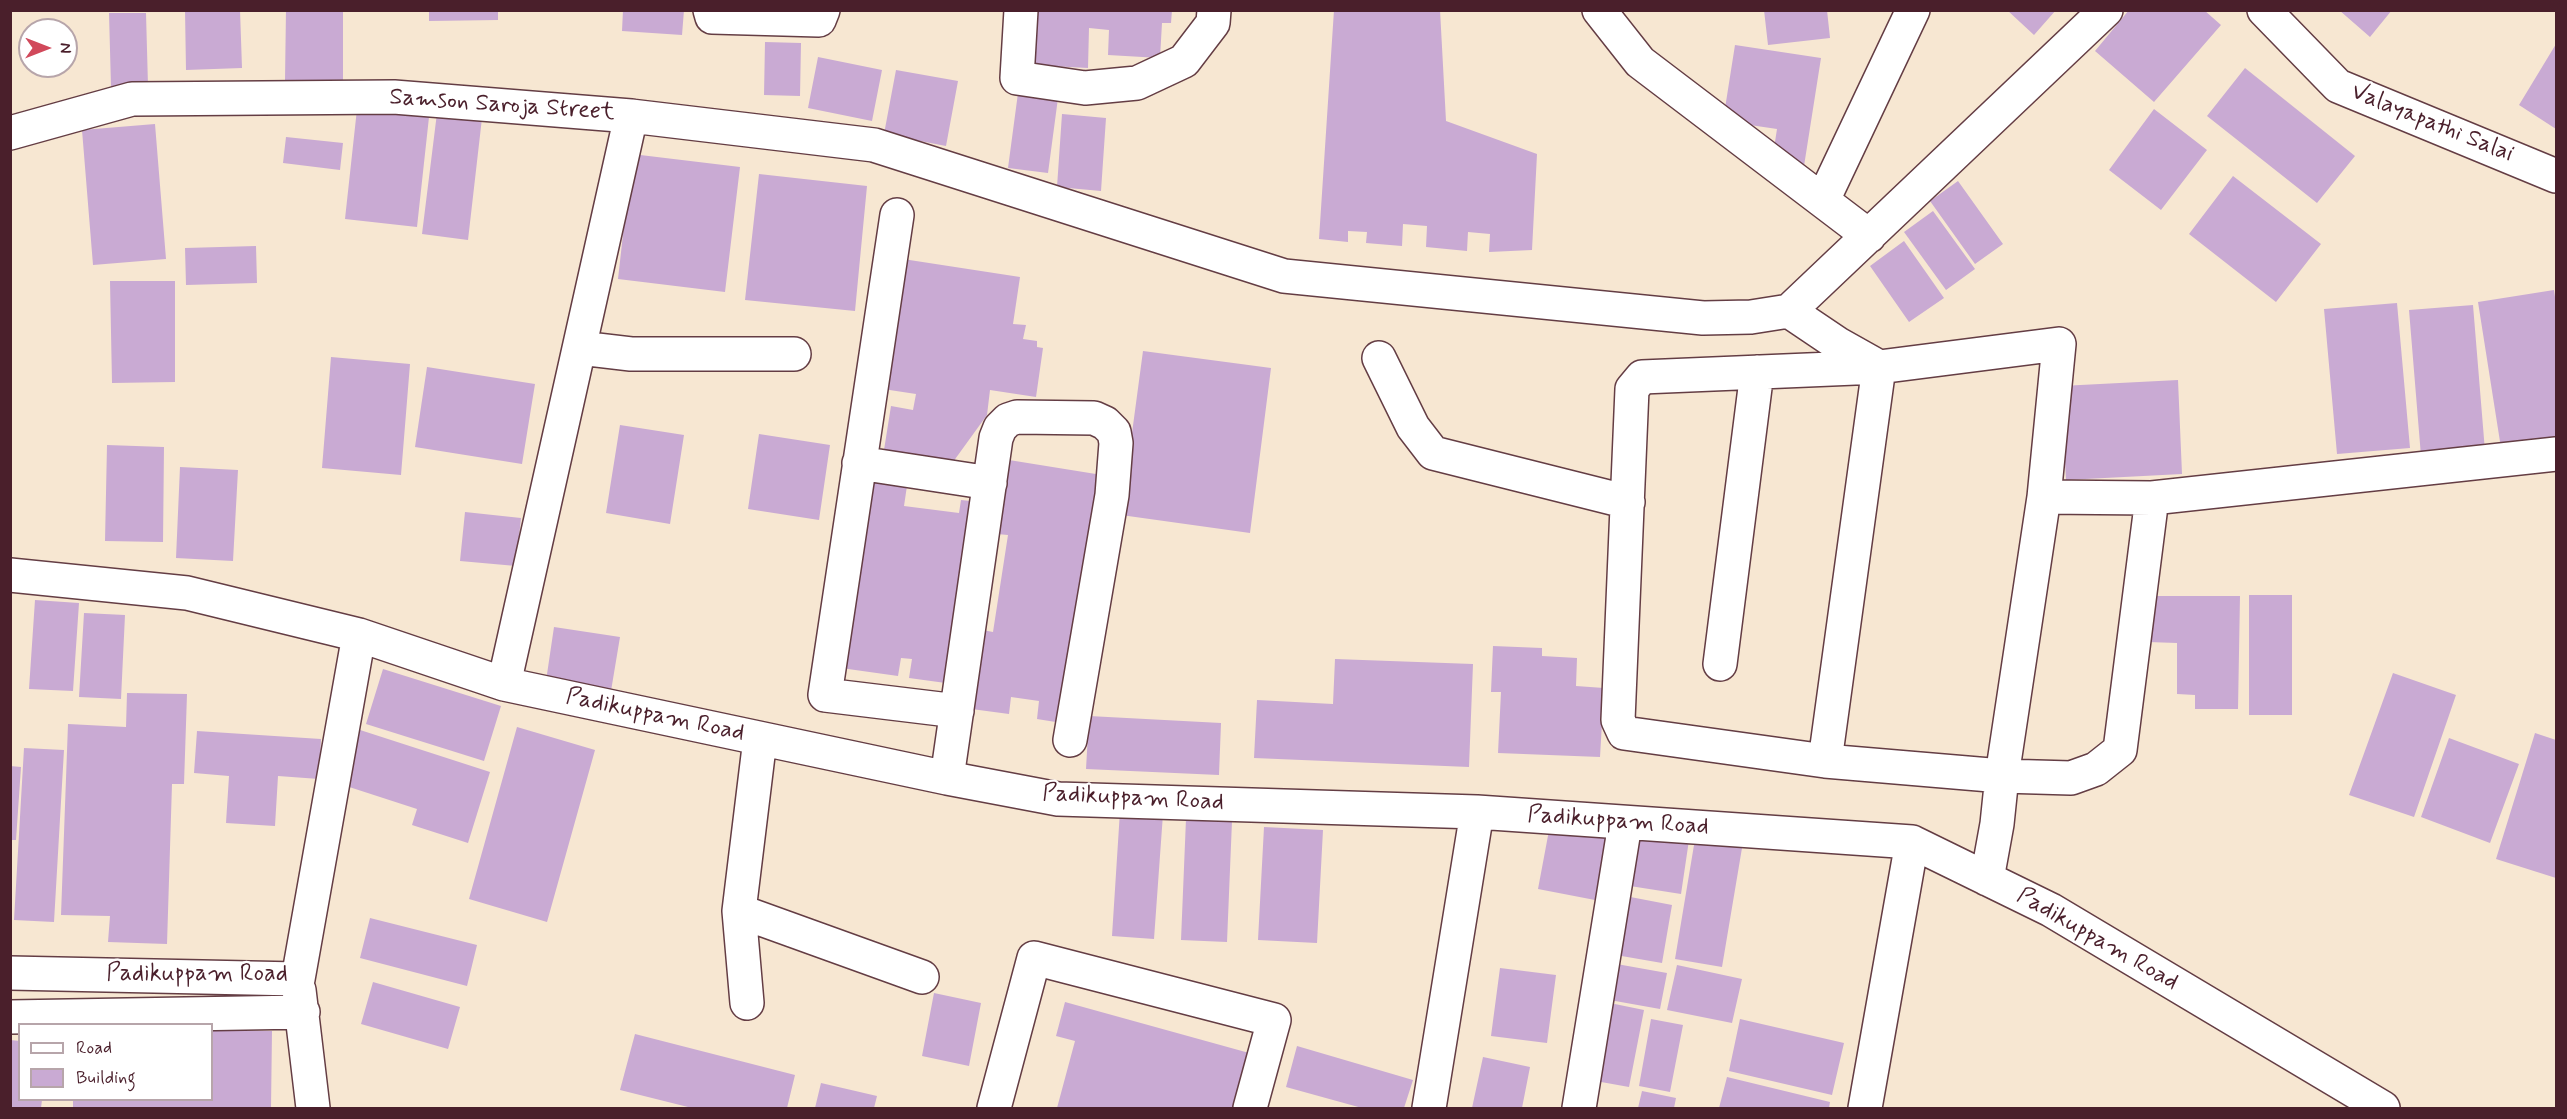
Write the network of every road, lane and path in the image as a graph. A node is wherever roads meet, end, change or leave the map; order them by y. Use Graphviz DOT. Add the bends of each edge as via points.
graph roads {
  1 [pos="710,10"];
  2 [pos="823,10"];
  3 [pos="1021,10"];
  4 [pos="1214,10"];
  5 [pos="1599,10"];
  6 [pos="1913,10"];
  7 [pos="2106,10"];
  8 [pos="2264,10"];
  9 [pos="631,116"];
  10 [pos="10,132"];
  11 [pos="2556,176"];
  12 [pos="1823,200"];
  13 [pos="897,215"];
  14 [pos="1869,236"];
  15 [pos="1790,311"];
  16 [pos="580,348"];
  17 [pos="794,354"];
  18 [pos="1379,358"];
  19 [pos="1879,367"];
  20 [pos="1757,372"];
  21 [pos="2556,454"];
  22 [pos="859,463"];
  23 [pos="990,483"];
  24 [pos="2044,497"];
  25 [pos="2152,498"];
  26 [pos="1628,501"];
  27 [pos="10,575"];
  28 [pos="359,635"];
  29 [pos="1720,664"];
  30 [pos="504,684"];
  31 [pos="957,711"];
  32 [pos="760,739"];
  33 [pos="1070,740"];
  34 [pos="1824,760"];
  35 [pos="2002,776"];
  36 [pos="947,778"];
  37 [pos="1478,812"];
  38 [pos="1624,824"];
  39 [pos="1912,842"];
  40 [pos="1987,879"];
  41 [pos="740,911"];
  42 [pos="10,973"];
  43 [pos="922,977"];
  44 [pos="298,979"];
  45 [pos="747,1003"];
  46 [pos="303,1012"];
  47 [pos="10,1017"];
  48 [pos="313,1108"];
  49 [pos="994,1108"];
  50 [pos="1250,1108"];
  51 [pos="1429,1108"];
  52 [pos="1579,1108"];
  53 [pos="1865,1108"];
  54 [pos="2383,1108"];
  1 -- 2 [label="street" via="712,17 819,20"];
  3 -- 4 [label="street" via="1017,78 1085,88 1137,83 1184,62 1213,23"];
  5 -- 12 [label="street" via="1641,62"];
  6 -- 12 [label="street"];
  7 -- 14 [label="street"];
  8 -- 11 [label="street, Valayapathi Salai" via="2338,86"];
  9 -- 10 [label="street, Samson Saroja Street" via="394,97 132,99"];
  9 -- 15 [label="street" via="874,145 1284,276 1703,318"];
  9 -- 16 [label="street, Samson Saroja Street"];
  12 -- 14 [label="street"];
  13 -- 22 [label="street"];
  14 -- 15 [label="street"];
  15 -- 19 [label="street"];
  16 -- 17 [label="street" via="631,354"];
  16 -- 30 [label="street, Samson Saroja Street"];
  18 -- 26 [label="street" via="1413,427 1433,453"];
  19 -- 20 [label="street"];
  19 -- 24 [label="street" via="2060,344"];
  19 -- 34 [label="street"];
  20 -- 26 [label="street" via="1642,377 1632,389"];
  20 -- 29 [label="street"];
  21 -- 25 [label="street"];
  22 -- 23 [label="street"];
  22 -- 31 [label="street" via="825,695"];
  23 -- 31 [label="street"];
  23 -- 33 [label="street" via="996,438 1008,420 1094,418 1114,432 1112,495"];
  24 -- 25 [label="street"];
  24 -- 35 [label="street"];
  25 -- 35 [label="street" via="2120,750 2096,769 2071,778"];
  26 -- 34 [label="street" via="1618,720 1624,733"];
  27 -- 28 [label="street" via="187,593"];
  28 -- 30 [label="street, Padikuppam Road"];
  28 -- 44 [label="street, Padikuppam Road"];
  30 -- 32 [label="street, Padikuppam Road"];
  31 -- 36 [label="street"];
  32 -- 36 [label="street, Padikuppam Road"];
  32 -- 41 [label="street"];
  34 -- 35 [label="street"];
  35 -- 40 [label="street"];
  36 -- 37 [label="street, Padikuppam Road" via="1059,799"];
  37 -- 38 [label="street, Padikuppam Road"];
  37 -- 51 [label="street"];
  38 -- 39 [label="street, Padikuppam Road"];
  38 -- 52 [label="street"];
  39 -- 40 [label="street, Padikuppam Road"];
  39 -- 53 [label="street"];
  40 -- 54 [label="street, Padikuppam Road" via="2051,910"];
  41 -- 43 [label="street"];
  41 -- 45 [label="street"];
  42 -- 44 [label="street, Padikuppam Road"];
  44 -- 46 [label="street"];
  46 -- 47 [label="street"];
  46 -- 48 [label="street"];
  49 -- 50 [label="street" via="1034,958 1274,1020"];
}
